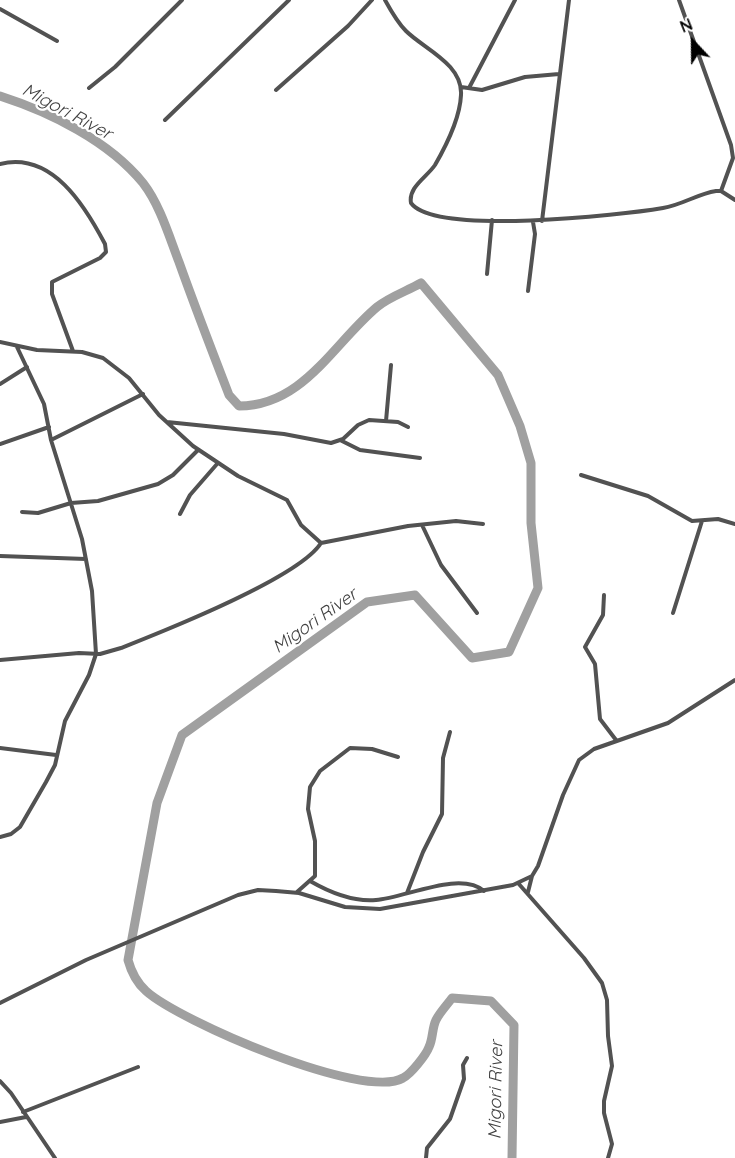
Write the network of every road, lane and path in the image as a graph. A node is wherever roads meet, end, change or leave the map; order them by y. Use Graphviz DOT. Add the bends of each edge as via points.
graph roads {
  1 [pos="182,0"];
  2 [pos="289,0"];
  3 [pos="372,0"];
  4 [pos="385,0"];
  5 [pos="515,0"];
  6 [pos="569,0"];
  7 [pos="679,0"];
  8 [pos="0,9"];
  9 [pos="57,41"];
  10 [pos="560,74"];
  11 [pos="461,87"];
  12 [pos="89,88"];
  13 [pos="469,88"];
  14 [pos="276,90"];
  15 [pos="165,120"];
  16 [pos="0,164"];
  17 [pos="722,191"];
  18 [pos="735,200"];
  19 [pos="492,220"];
  20 [pos="542,221"];
  21 [pos="533,222"];
  22 [pos="487,274"];
  23 [pos="528,291"];
  24 [pos="0,342"];
  25 [pos="17,346"];
  26 [pos="73,351"];
  27 [pos="391,365"];
  28 [pos="27,367"];
  29 [pos="0,384"];
  30 [pos="142,394"];
  31 [pos="386,421"];
  32 [pos="166,422"];
  33 [pos="48,427"];
  34 [pos="408,427"];
  35 [pos="51,440"];
  36 [pos="340,440"];
  37 [pos="0,444"];
  38 [pos="198,450"];
  39 [pos="420,458"];
  40 [pos="217,464"];
  41 [pos="580,475"];
  42 [pos="71,503"];
  43 [pos="22,512"];
  44 [pos="180,514"];
  45 [pos="702,521"];
  46 [pos="483,524"];
  47 [pos="735,524"];
  48 [pos="422,525"];
  49 [pos="321,543"];
  50 [pos="0,556"];
  51 [pos="86,559"];
  52 [pos="604,595"];
  53 [pos="477,613"];
  54 [pos="673,613"];
  55 [pos="96,654"];
  56 [pos="0,660"];
  57 [pos="735,680"];
  58 [pos="450,732"];
  59 [pos="616,740"];
  60 [pos="0,748"];
  61 [pos="56,755"];
  62 [pos="398,757"];
  63 [pos="0,837"];
  64 [pos="532,876"];
  65 [pos="310,881"];
  66 [pos="518,884"];
  67 [pos="485,892"];
  68 [pos="528,892"];
  69 [pos="296,893"];
  70 [pos="407,893"];
  71 [pos="0,1003"];
  72 [pos="467,1058"];
  73 [pos="138,1067"];
  74 [pos="0,1082"];
  75 [pos="23,1112"];
  76 [pos="26,1118"];
  77 [pos="0,1122"];
  78 [pos="55,1158"];
  79 [pos="426,1158"];
  80 [pos="608,1158"];
  1 -- 12 [label="street"];
  2 -- 15 [label="street"];
  3 -- 14 [label="street"];
  4 -- 11 [label="street" via="404,29 443,61"];
  5 -- 13 [label="street"];
  6 -- 10 [label="street"];
  7 -- 17 [label="street" via="731,145 733,158"];
  8 -- 9 [label="street"];
  10 -- 13 [label="street" via="525,77 482,90"];
  10 -- 20 [label="street"];
  11 -- 13 [label="street"];
  11 -- 19 [label="street" via="459,110 439,156 410,200 423,213"];
  16 -- 26 [label="street" via="28,165 60,180 78,197 105,244 106,252 100,258 52,282 52,294"];
  17 -- 18 [label="street"];
  17 -- 20 [label="street" via="662,208"];
  19 -- 21 [label="street"];
  19 -- 22 [label="street"];
  20 -- 21 [label="street"];
  21 -- 23 [label="street"];
  24 -- 25 [label="street"];
  25 -- 26 [label="street"];
  25 -- 28 [label="street"];
  26 -- 30 [label="street" via="103,358"];
  27 -- 31 [label="street"];
  28 -- 29 [label="street"];
  28 -- 33 [label="street" via="44,404"];
  30 -- 32 [label="street"];
  30 -- 35 [label="street"];
  31 -- 34 [label="street"];
  31 -- 36 [label="street" via="361,423"];
  32 -- 36 [label="street" via="326,442"];
  32 -- 38 [label="street"];
  33 -- 35 [label="street"];
  33 -- 37 [label="street"];
  35 -- 42 [label="street"];
  36 -- 39 [label="street" via="360,450"];
  38 -- 40 [label="street"];
  38 -- 42 [label="street" via="158,484 98,501"];
  40 -- 44 [label="street" via="190,495"];
  40 -- 49 [label="street" via="283,497 301,525"];
  41 -- 45 [label="street" via="648,496 686,519"];
  42 -- 43 [label="street" via="38,513"];
  42 -- 51 [label="street"];
  45 -- 47 [label="street" via="718,519"];
  45 -- 54 [label="street"];
  46 -- 48 [label="street" via="462,521"];
  48 -- 49 [label="street"];
  48 -- 53 [label="street" via="441,566"];
  49 -- 55 [label="street" via="302,561 261,586 135,642"];
  50 -- 51 [label="street"];
  51 -- 55 [label="street"];
  52 -- 59 [label="street" via="603,615 585,647 595,664 600,719"];
  55 -- 56 [label="street"];
  55 -- 61 [label="street" via="90,675 65,721"];
  57 -- 59 [label="street" via="668,723"];
  58 -- 70 [label="street" via="442,758 442,814"];
  59 -- 64 [label="street" via="594,749 575,767"];
  60 -- 61 [label="street"];
  61 -- 63 [label="street" via="55,765 20,827"];
  62 -- 65 [label="street" via="372,749 350,748 314,779 308,800 315,841 315,876"];
  64 -- 66 [label="street"];
  64 -- 68 [label="street"];
  65 -- 69 [label="street"];
  65 -- 70 [label="street" via="358,899 377,900"];
  66 -- 67 [label="street"];
  66 -- 68 [label="street"];
  67 -- 69 [label="street" via="380,909 345,907"];
  67 -- 70 [label="street" via="477,885 466,884"];
  68 -- 80 [label="street" via="537,908 597,974 606,996 612,1066 604,1101 612,1144"];
  69 -- 71 [label="street" via="258,890 238,895 112,948"];
  72 -- 79 [label="street" via="450,1119 427,1148"];
  73 -- 75 [label="street"];
  74 -- 75 [label="street"];
  75 -- 76 [label="street"];
  76 -- 77 [label="street"];
  76 -- 78 [label="street"];
}
